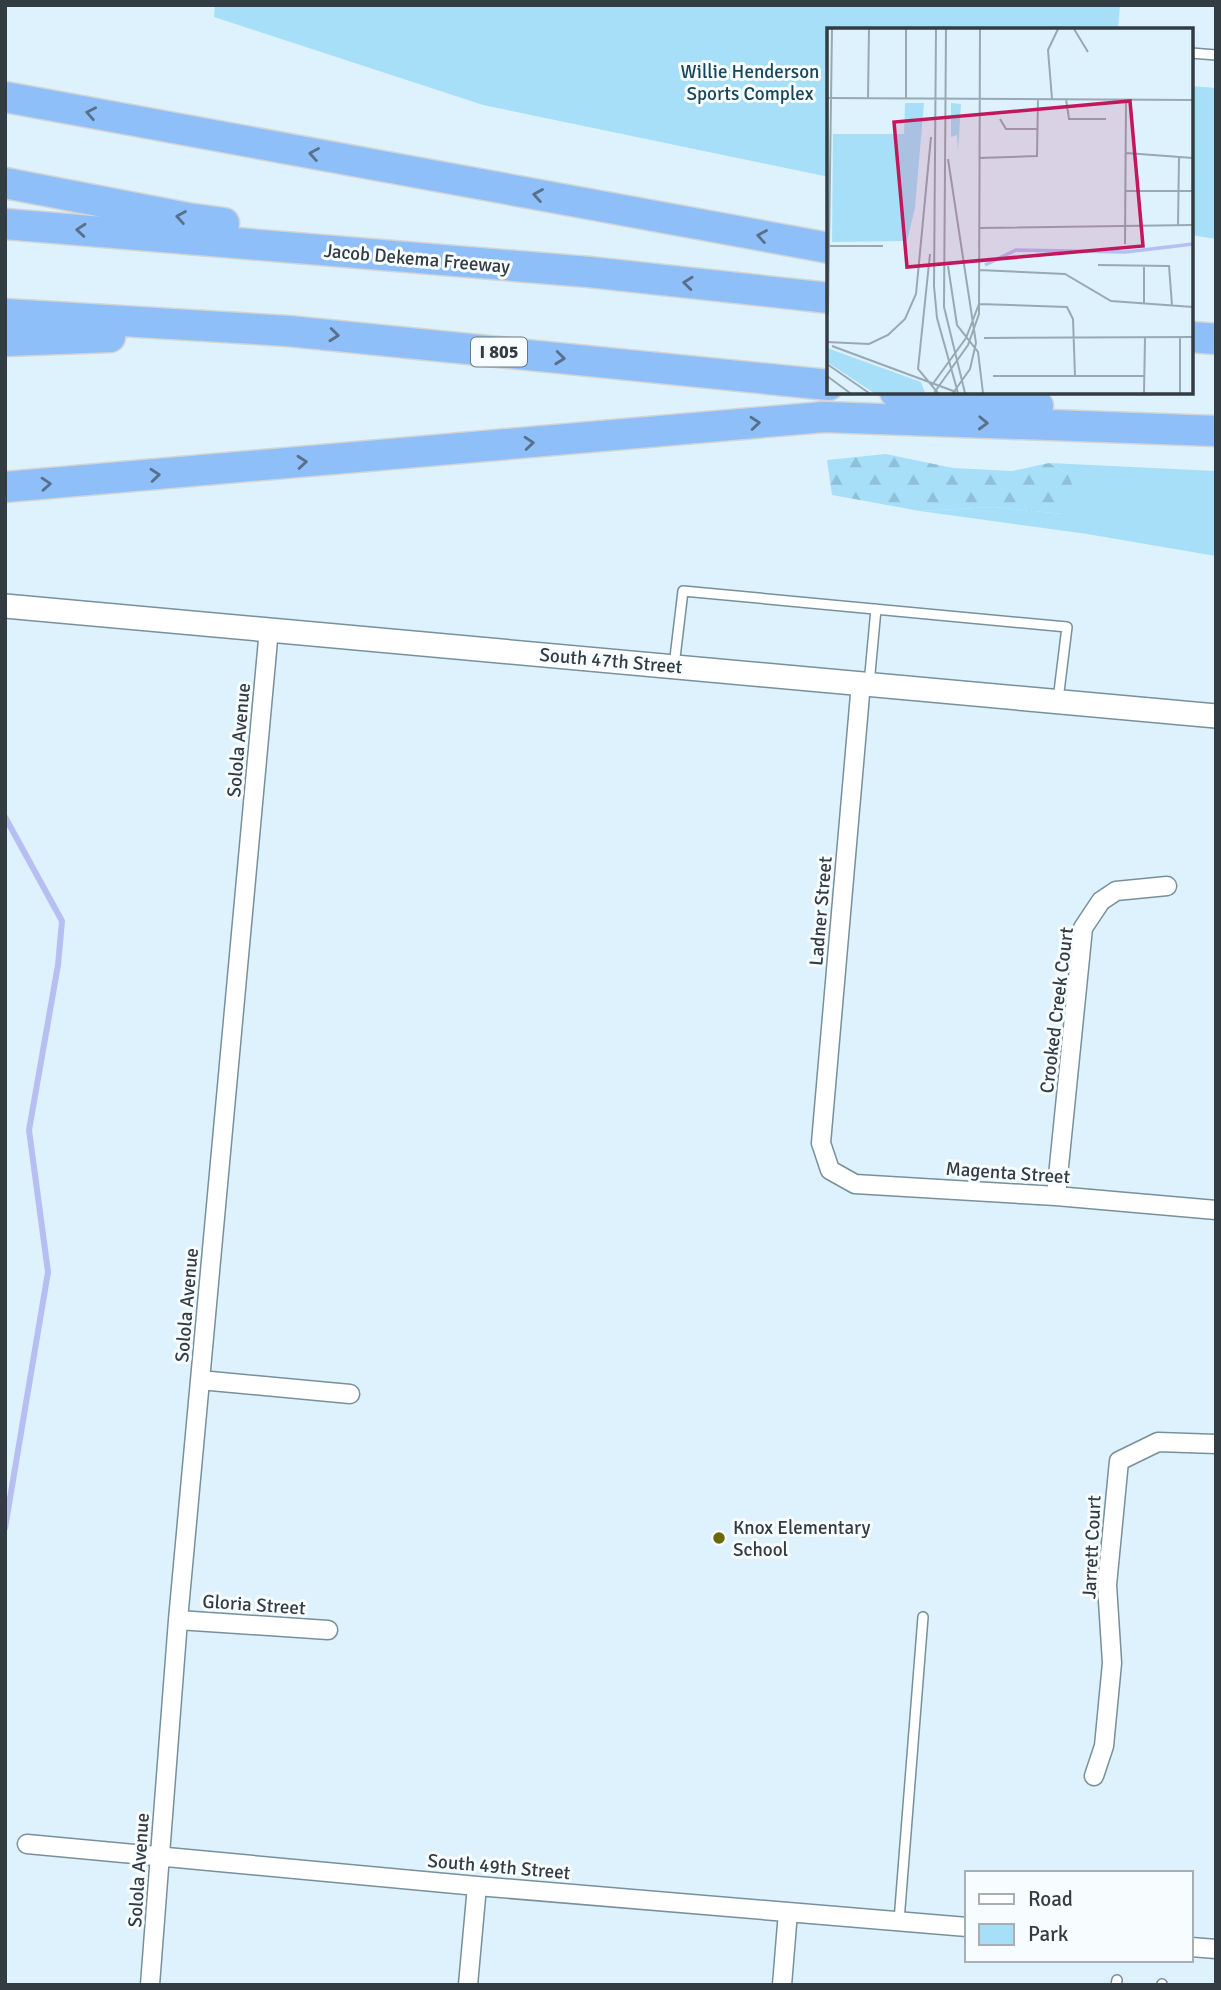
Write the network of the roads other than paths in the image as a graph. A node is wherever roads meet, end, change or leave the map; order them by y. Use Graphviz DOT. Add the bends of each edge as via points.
graph roads {
  1 [pos="1193,53"];
  2 [pos="1216,55"];
  3 [pos="5,97"];
  4 [pos="5,183"];
  5 [pos="5,224"];
  6 [pos="827,248"];
  7 [pos="589,272"];
  8 [pos="827,298"];
  9 [pos="5,314"];
  10 [pos="288,331"];
  11 [pos="1193,337"];
  12 [pos="1216,339"];
  13 [pos="5,341"];
  14 [pos="827,385"];
  15 [pos="915,394"];
  16 [pos="1216,424"];
  17 [pos="1216,431"];
  18 [pos="5,487"];
  19 [pos="5,606"];
  20 [pos="876,609"];
  21 [pos="269,629"];
  22 [pos="674,666"];
  23 [pos="865,684"];
  24 [pos="1058,701"];
  25 [pos="1216,716"];
  26 [pos="1167,886"];
  27 [pos="821,1143"];
  28 [pos="1056,1196"];
  29 [pos="1216,1210"];
  30 [pos="200,1380"];
  31 [pos="350,1394"];
  32 [pos="1216,1444"];
  33 [pos="923,1617"];
  34 [pos="177,1620"];
  35 [pos="328,1630"];
  36 [pos="1094,1776"];
  37 [pos="27,1843"];
  38 [pos="160,1856"];
  39 [pos="477,1886"];
  40 [pos="788,1912"];
  41 [pos="899,1921"];
  42 [pos="965,1927"];
  43 [pos="1193,1947"];
  44 [pos="1216,1949"];
  45 [pos="150,1985"];
  46 [pos="468,1985"];
  47 [pos="782,1985"];
  1 -- 2 [label="lane"];
  6 -- 3 [label="highway, one-way"];
  7 -- 4 [label="highway, one-way" via="187,218"];
  7 -- 5 [label="highway, Jacob Dekema Freeway, one-way"];
  8 -- 7 [label="highway, Jacob Dekema Freeway, one-way"];
  9 -- 10 [label="highway, I 805"];
  10 -- 13 [label="highway"];
  10 -- 14 [label="highway, I 805, one-way"];
  11 -- 12 [label="highway"];
  15 -- 16 [label="highway"];
  18 -- 17 [label="highway, one-way" via="824,417"];
  19 -- 21 [label="main road, South 47th Street"];
  20 -- 22 [label="lane" via="683,592"];
  20 -- 23 [label="lane"];
  20 -- 24 [label="lane" via="1067,627"];
  21 -- 22 [label="main road, South 47th Street"];
  21 -- 30 [label="street, Solola Avenue"];
  22 -- 23 [label="main road, South 47th Street"];
  23 -- 24 [label="main road, South 47th Street"];
  23 -- 27 [label="street, Ladner Street"];
  24 -- 25 [label="main road, South 47th Street"];
  26 -- 28 [label="street, Crooked Creek Court" via="1116,891 1101,901 1083,928"];
  27 -- 28 [label="street, Magenta Street" via="830,1170 855,1184"];
  28 -- 29 [label="street, Magenta Street"];
  30 -- 31 [label="street"];
  30 -- 34 [label="street, Solola Avenue"];
  32 -- 36 [label="street, Jarrett Court" via="1158,1442 1119,1461 1107,1585 1112,1663 1104,1746"];
  33 -- 41 [label="lane"];
  34 -- 35 [label="street, Gloria Street"];
  34 -- 38 [label="street, Solola Avenue"];
  37 -- 38 [label="street, South 49th Street"];
  38 -- 39 [label="street, South 49th Street"];
  38 -- 45 [label="street, Solola Avenue"];
  39 -- 40 [label="street, South 49th Street"];
  39 -- 46 [label="street"];
  40 -- 41 [label="street, South 49th Street"];
  40 -- 47 [label="street"];
  41 -- 42 [label="street, South 49th Street"];
  43 -- 44 [label="street"];
}
